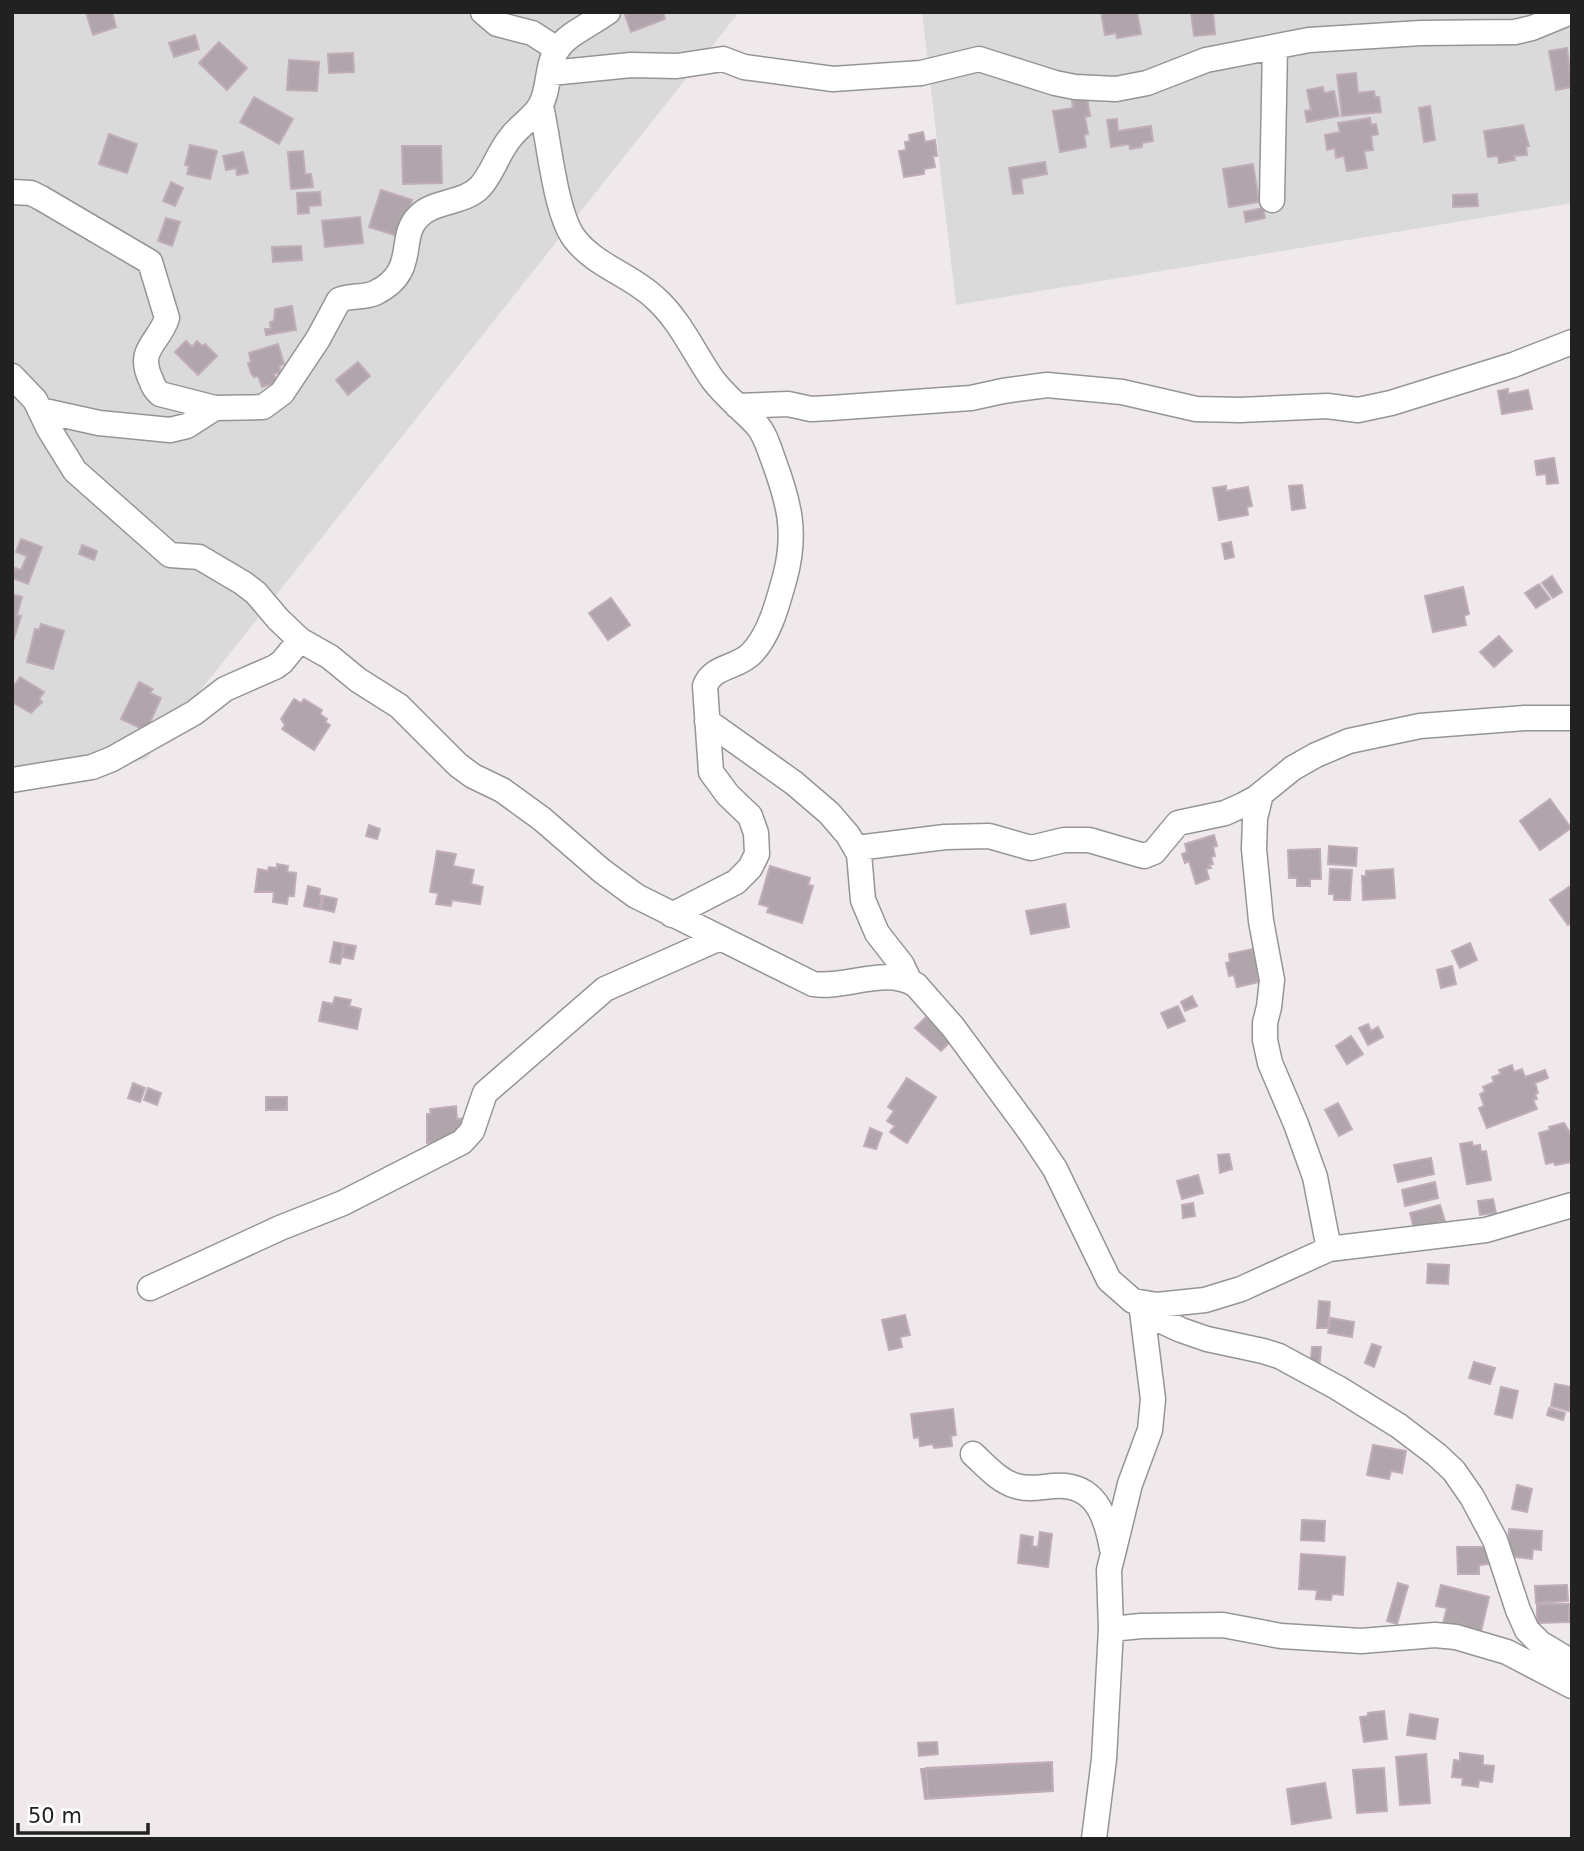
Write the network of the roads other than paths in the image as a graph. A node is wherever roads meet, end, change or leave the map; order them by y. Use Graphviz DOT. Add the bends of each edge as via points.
graph roads {
  1 [pos="482,12"];
  2 [pos="608,12"];
  3 [pos="1571,12"];
  4 [pos="1275,47"];
  5 [pos="557,49"];
  6 [pos="551,73"];
  7 [pos="541,106"];
  8 [pos="12,192"];
  9 [pos="1272,200"];
  10 [pos="1572,342"];
  11 [pos="12,376"];
  12 [pos="737,406"];
  13 [pos="215,408"];
  14 [pos="40,410"];
  15 [pos="300,640"];
  16 [pos="1572,718"];
  17 [pos="707,721"];
  18 [pos="12,780"];
  19 [pos="1261,793"];
  20 [pos="857,848"];
  21 [pos="672,915"];
  22 [pos="720,938"];
  23 [pos="909,980"];
  24 [pos="1572,1205"];
  25 [pos="1329,1249"];
  26 [pos="149,1288"];
  27 [pos="1142,1308"];
  28 [pos="973,1454"];
  29 [pos="1112,1550"];
  30 [pos="1111,1629"];
  31 [pos="1572,1662"];
  32 [pos="1572,1686"];
  33 [pos="1094,1839"];
  1 -- 5 [label="street" via="497,24 532,33"];
  2 -- 5 [label="street"];
  3 -- 4 [label="street" via="1515,32 1421,33 1309,40"];
  4 -- 6 [label="street" via="1206,60 1147,83 1116,89 1055,83 979,59 940,70 866,78 809,76 723,59"];
  4 -- 9 [label="street"];
  5 -- 6 [label="street"];
  6 -- 7 [label="street"];
  7 -- 12 [label="street" via="566,225 606,266 656,298"];
  7 -- 13 [label="street" via="510,138 481,186 420,215 411,229 404,263 390,284 374,293 339,300 282,393 263,407"];
  8 -- 13 [label="street" via="41,198 150,262 166,318 147,349 147,373 160,394"];
  10 -- 12 [label="street" via="1513,365 1358,410 1327,406 1196,409 1122,391 1047,385 971,398 811,409 788,404"];
  11 -- 14 [label="street"];
  12 -- 17 [label="street" via="759,427 785,491 791,517 790,554 776,608 758,645 750,656 707,678"];
  13 -- 14 [label="street" via="187,426 170,430 99,424"];
  14 -- 15 [label="street" via="75,471 93,487 170,555 199,557 243,583"];
  15 -- 18 [label="street" via="275,667 225,689 194,713 112,759 92,767"];
  15 -- 21 [label="street" via="399,706 458,765 542,819 636,896"];
  16 -- 19 [label="street" via="1420,726 1349,741 1293,768"];
  17 -- 20 [label="street" via="815,801"];
  17 -- 21 [label="street" via="711,772 750,816 757,854 736,882"];
  19 -- 20 [label="street" via="1225,813 1178,823 1154,852 1143,856 1089,840 1031,848 989,836"];
  19 -- 25 [label="street" via="1254,849 1272,980 1265,1040 1315,1177"];
  20 -- 23 [label="street" via="863,900 877,933"];
  21 -- 22 [label="street"];
  22 -- 23 [label="street" via="813,984"];
  22 -- 26 [label="street" via="605,989 485,1093 472,1131 462,1142 343,1203"];
  23 -- 27 [label="street" via="953,1027 1055,1169 1108,1280"];
  24 -- 25 [label="street" via="1486,1230"];
  25 -- 27 [label="street" via="1225,1295"];
  27 -- 29 [label="street" via="1151,1368 1150,1430"];
  27 -- 31 [label="street" via="1181,1330 1279,1356 1399,1426 1437,1455 1472,1497 1495,1540 1527,1630"];
  28 -- 29 [label="street" via="1008,1483 1027,1489 1067,1486 1085,1491 1104,1517"];
  29 -- 30 [label="street" via="1108,1585"];
  30 -- 32 [label="street" via="1223,1625 1281,1636 1362,1641 1456,1637 1507,1652"];
  30 -- 33 [label="street" via="1104,1759"];
}
